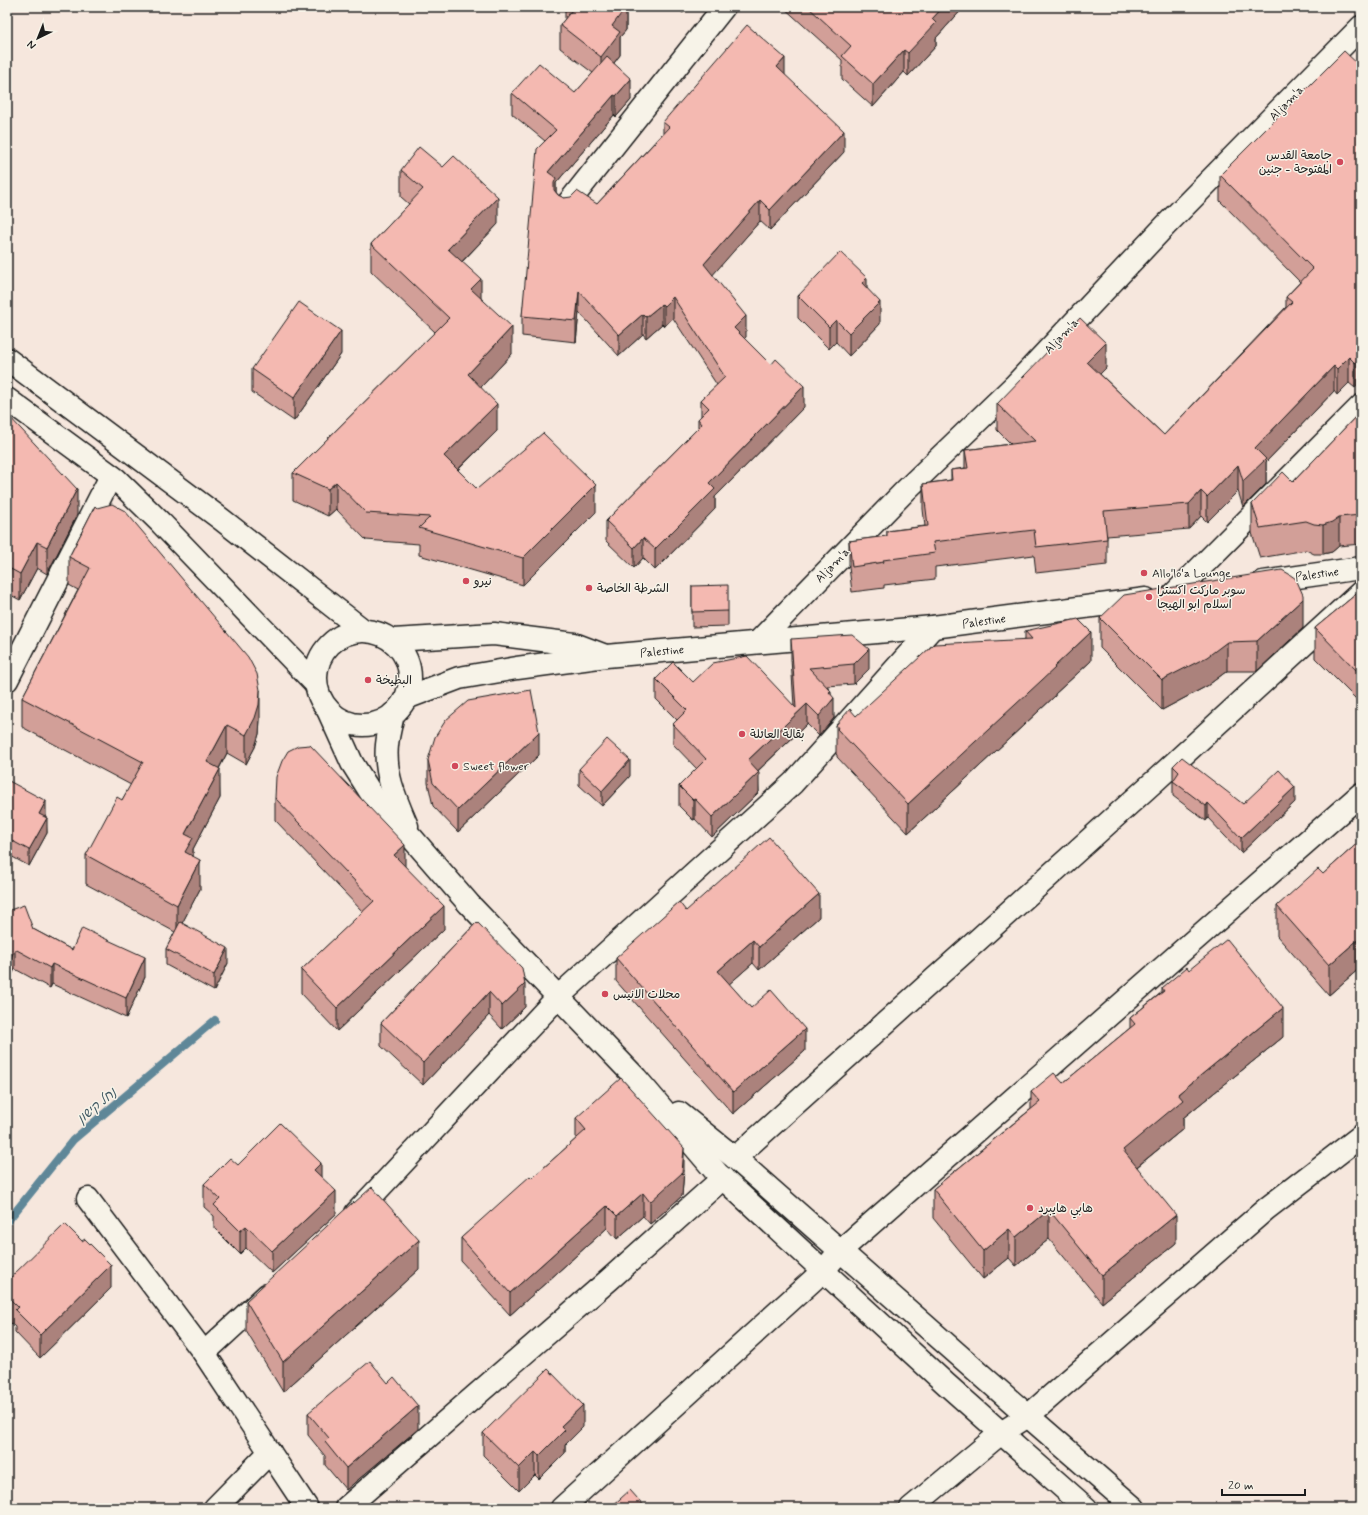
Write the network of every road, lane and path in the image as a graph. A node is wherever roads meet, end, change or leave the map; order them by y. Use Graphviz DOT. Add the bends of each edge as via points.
graph roads {
  1 [pos="724,7"];
  2 [pos="1361,27"];
  3 [pos="566,206"];
  4 [pos="7,359"];
  5 [pos="7,399"];
  6 [pos="1361,406"];
  7 [pos="111,476"];
  8 [pos="1361,568"];
  9 [pos="1244,585"];
  10 [pos="1204,591"];
  11 [pos="1361,592"];
  12 [pos="1173,595"];
  13 [pos="933,627"];
  14 [pos="363,630"];
  15 [pos="393,640"];
  16 [pos="758,642"];
  17 [pos="606,656"];
  18 [pos="7,680"];
  19 [pos="315,683"];
  20 [pos="400,706"];
  21 [pos="328,710"];
  22 [pos="1361,794"];
  23 [pos="412,838"];
  24 [pos="558,997"];
  25 [pos="636,1078"];
  26 [pos="1361,1136"];
  27 [pos="735,1158"];
  28 [pos="723,1178"];
  29 [pos="88,1199"];
  30 [pos="341,1226"];
  31 [pos="840,1251"];
  32 [pos="823,1271"];
  33 [pos="284,1279"];
  34 [pos="204,1353"];
  35 [pos="1028,1416"];
  36 [pos="1001,1433"];
  37 [pos="270,1452"];
  38 [pos="215,1508"];
  39 [pos="307,1508"];
  40 [pos="346,1508"];
  41 [pos="562,1508"];
  42 [pos="911,1508"];
  43 [pos="1086,1508"];
  44 [pos="1134,1508"];
  1 -- 3 [label="street"];
  2 -- 16 [label="street, Aljam'a" via="1167,224 1014,386 906,490"];
  4 -- 14 [label="street" via="221,519"];
  5 -- 7 [label="street"];
  6 -- 12 [label="street"];
  7 -- 18 [label="street"];
  7 -- 19 [label="street" via="161,523"];
  8 -- 9 [label="street, Palestine"];
  10 -- 12 [label="street, Palestine"];
  11 -- 27 [label="street"];
  12 -- 13 [label="street, Palestine"];
  13 -- 16 [label="street, Palestine"];
  13 -- 24 [label="street" via="793,783"];
  14 -- 15 [label="street" via="379,632"];
  14 -- 19 [label="street" via="347,632 333,640 322,652 316,667"];
  15 -- 17 [label="street" via="494,634 574,644"];
  15 -- 20 [label="street" via="404,653 410,667 410,683"];
  16 -- 17 [label="street, Palestine"];
  17 -- 20 [label="street, Palestine" via="459,678"];
  19 -- 21 [label="street" via="319,697"];
  20 -- 21 [label="street" via="385,720 370,725 355,725 340,719"];
  20 -- 23 [label="street" via="387,745 387,767 394,794"];
  21 -- 23 [label="street" via="352,763 368,789 376,801"];
  22 -- 31 [label="street"];
  23 -- 24 [label="street" via="469,904"];
  24 -- 25 [label="street"];
  24 -- 30 [label="street" via="364,1205"];
  25 -- 27 [label="street"];
  25 -- 28 [label="street"];
  26 -- 35 [label="street" via="1266,1209"];
  27 -- 31 [label="street"];
  28 -- 32 [label="street"];
  28 -- 40 [label="street"];
  29 -- 34 [label="street"];
  31 -- 32 [label="street"];
  31 -- 35 [label="street"];
  32 -- 36 [label="street"];
  32 -- 41 [label="street"];
  33 -- 34 [label="street"];
  34 -- 37 [label="street"];
  35 -- 36 [label="street"];
  35 -- 44 [label="street"];
  36 -- 42 [label="street"];
  36 -- 43 [label="street"];
  37 -- 38 [label="street"];
  37 -- 39 [label="street"];
}
